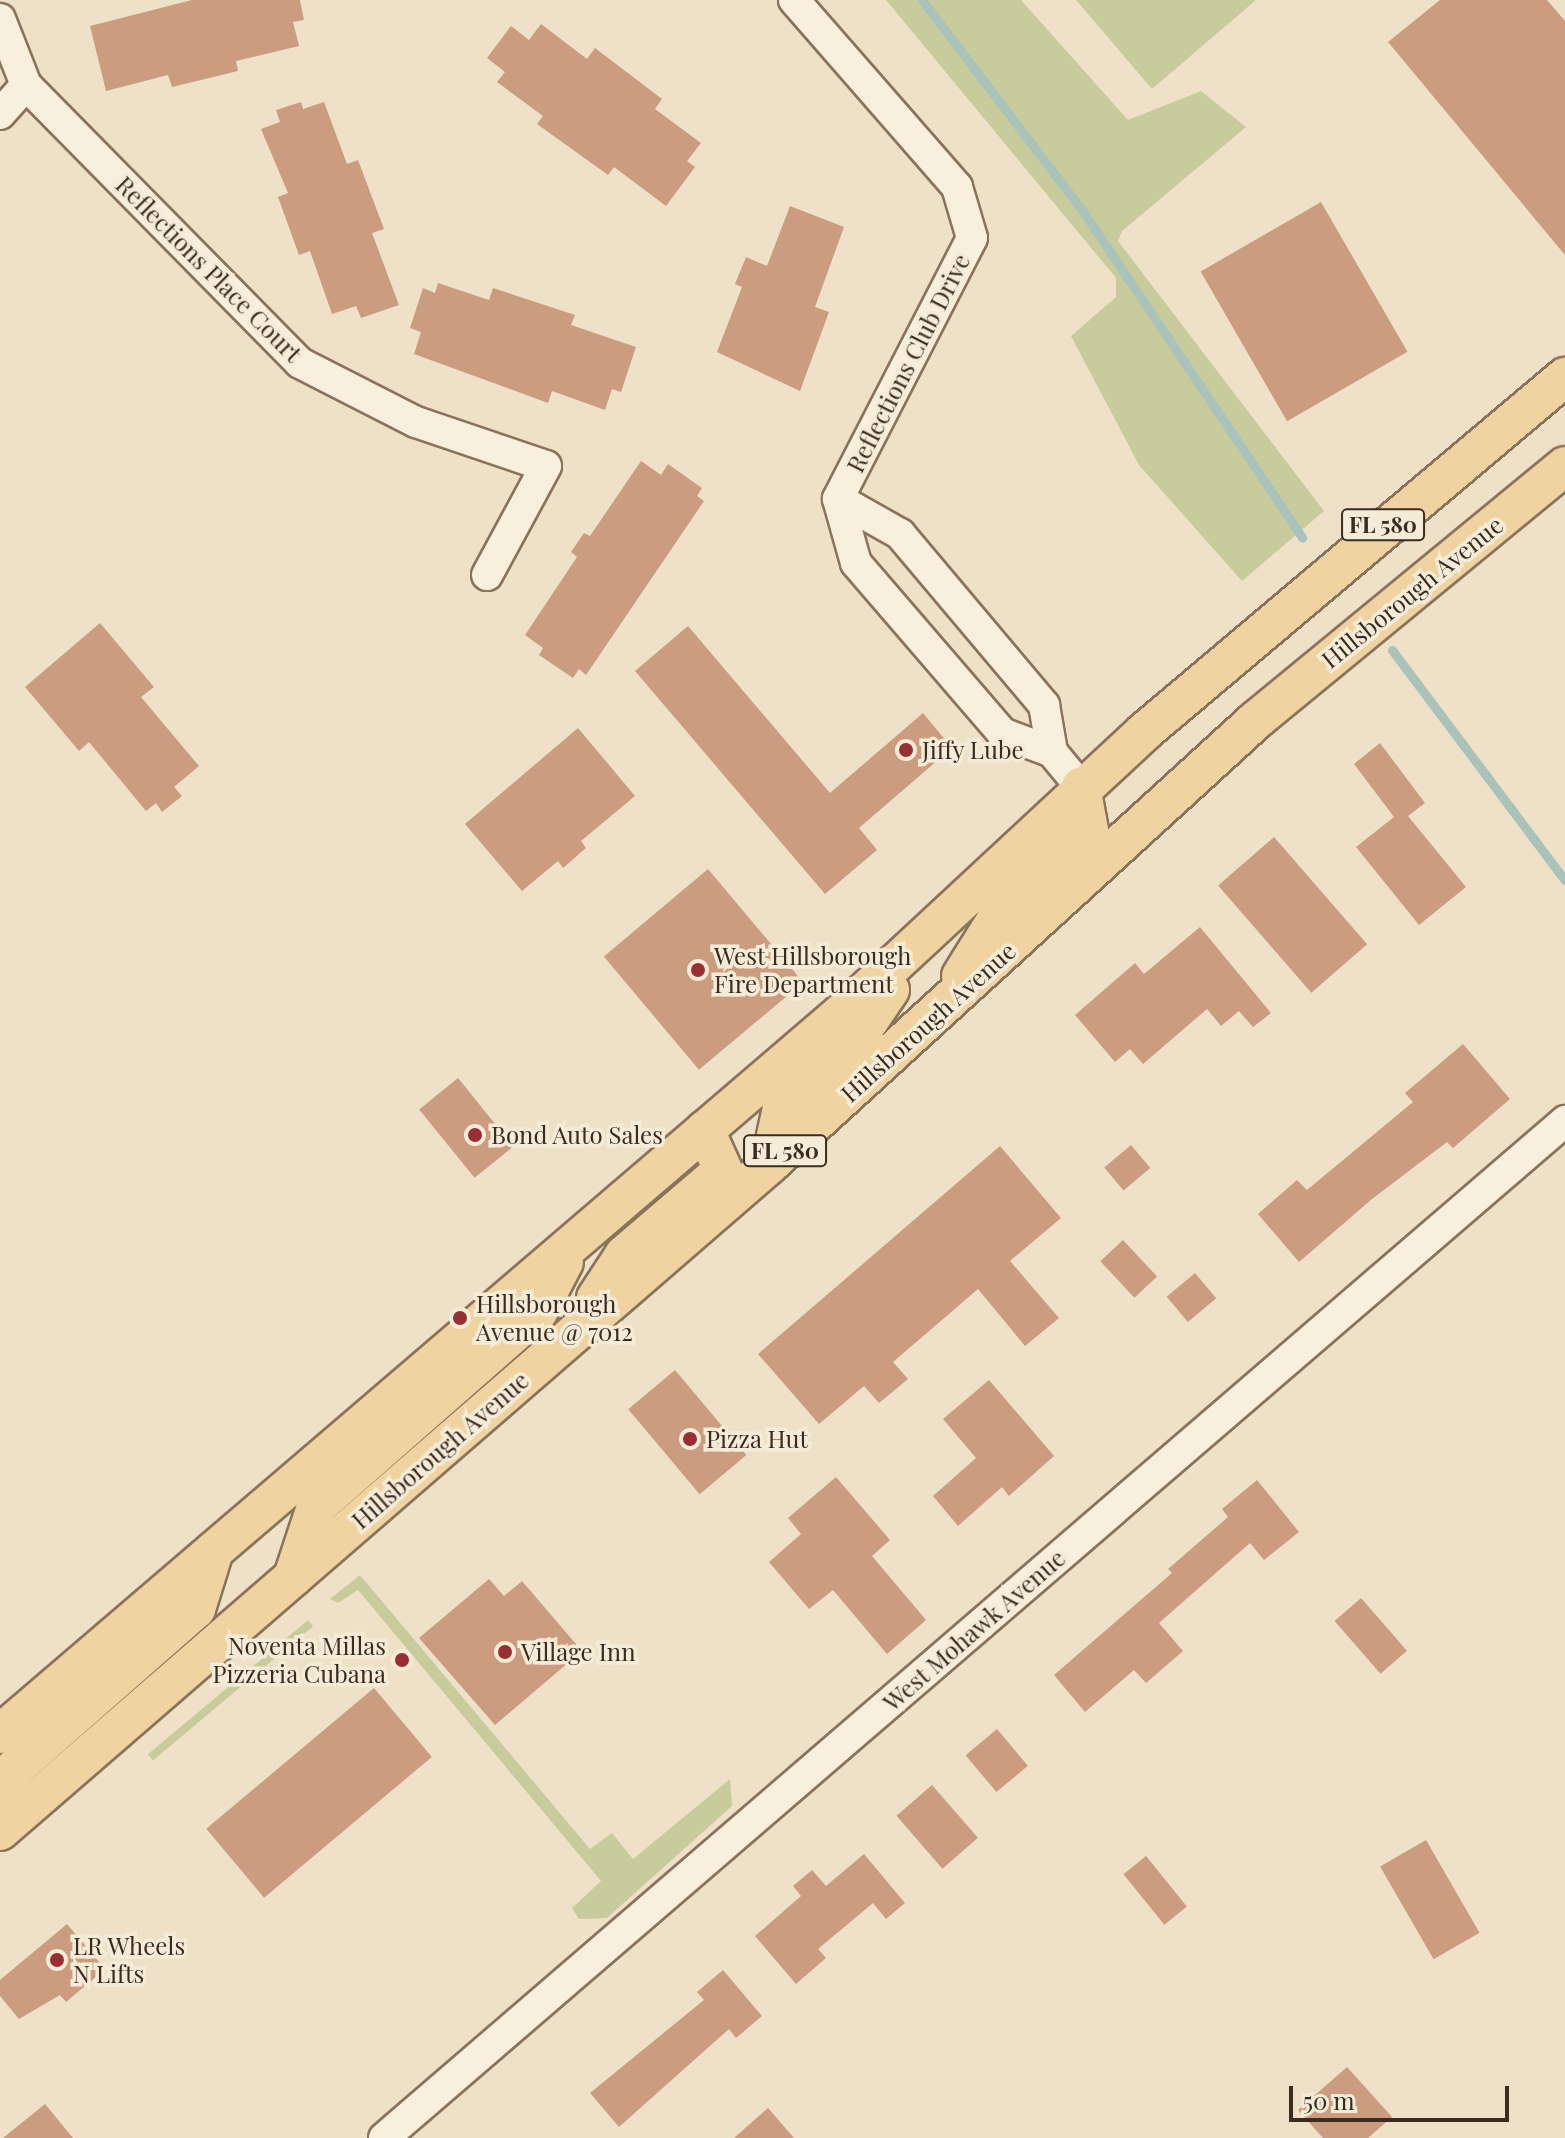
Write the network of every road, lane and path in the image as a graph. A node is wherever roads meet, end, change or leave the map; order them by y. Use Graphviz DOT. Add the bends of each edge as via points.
graph roads {
  1 [pos="794,0"];
  2 [pos="0,19"];
  3 [pos="26,85"];
  4 [pos="0,114"];
  5 [pos="1565,377"];
  6 [pos="1565,466"];
  7 [pos="838,499"];
  8 [pos="487,575"];
  9 [pos="1052,752"];
  10 [pos="1081,787"];
  11 [pos="934,926"];
  12 [pos="937,1016"];
  13 [pos="1565,1121"];
  14 [pos="705,1130"];
  15 [pos="770,1164"];
  16 [pos="575,1242"];
  17 [pos="571,1336"];
  18 [pos="214,1551"];
  19 [pos="293,1578"];
  20 [pos="0,1734"];
  21 [pos="0,1796"];
  22 [pos="0,1831"];
  23 [pos="384,2138"];
  1 -- 7 [label="street, Reflections Club Drive" via="957,187 972,238"];
  2 -- 3 [label="street, Reflections Place Court"];
  3 -- 4 [label="street"];
  3 -- 8 [label="street, Reflections Place Court" via="300,363 416,422 546,466"];
  5 -- 10 [label="main road, FL 580"];
  6 -- 12 [label="main road, Hillsborough Avenue / FL 580" via="1256,720"];
  7 -- 9 [label="street, Reflections Club Drive" via="900,534 1044,705"];
  7 -- 9 [label="street, Reflections Club Drive" via="856,563 1002,733"];
  9 -- 10 [label="street, Reflections Club Drive"];
  10 -- 11 [label="main road, FL 580"];
  10 -- 12 [label="main road" via="1089,830 996,920"];
  11 -- 14 [label="main road, FL 580"];
  11 -- 15 [label="main road" via="858,1037 783,1103"];
  12 -- 15 [label="main road, Hillsborough Avenue / FL 580"];
  13 -- 23 [label="street, West Mohawk Avenue"];
  14 -- 16 [label="main road, FL 580"];
  14 -- 17 [label="main road" via="723,1170 624,1255"];
  15 -- 17 [label="main road, Hillsborough Avenue / FL 580"];
  16 -- 18 [label="main road, FL 580"];
  16 -- 19 [label="main road" via="538,1312 316,1507"];
  17 -- 19 [label="main road, Hillsborough Avenue / FL 580"];
  18 -- 20 [label="main road, FL 580"];
  18 -- 21 [label="main road" via="196,1609 15,1768"];
  19 -- 22 [label="main road, Hillsborough Avenue / FL 580"];
}
